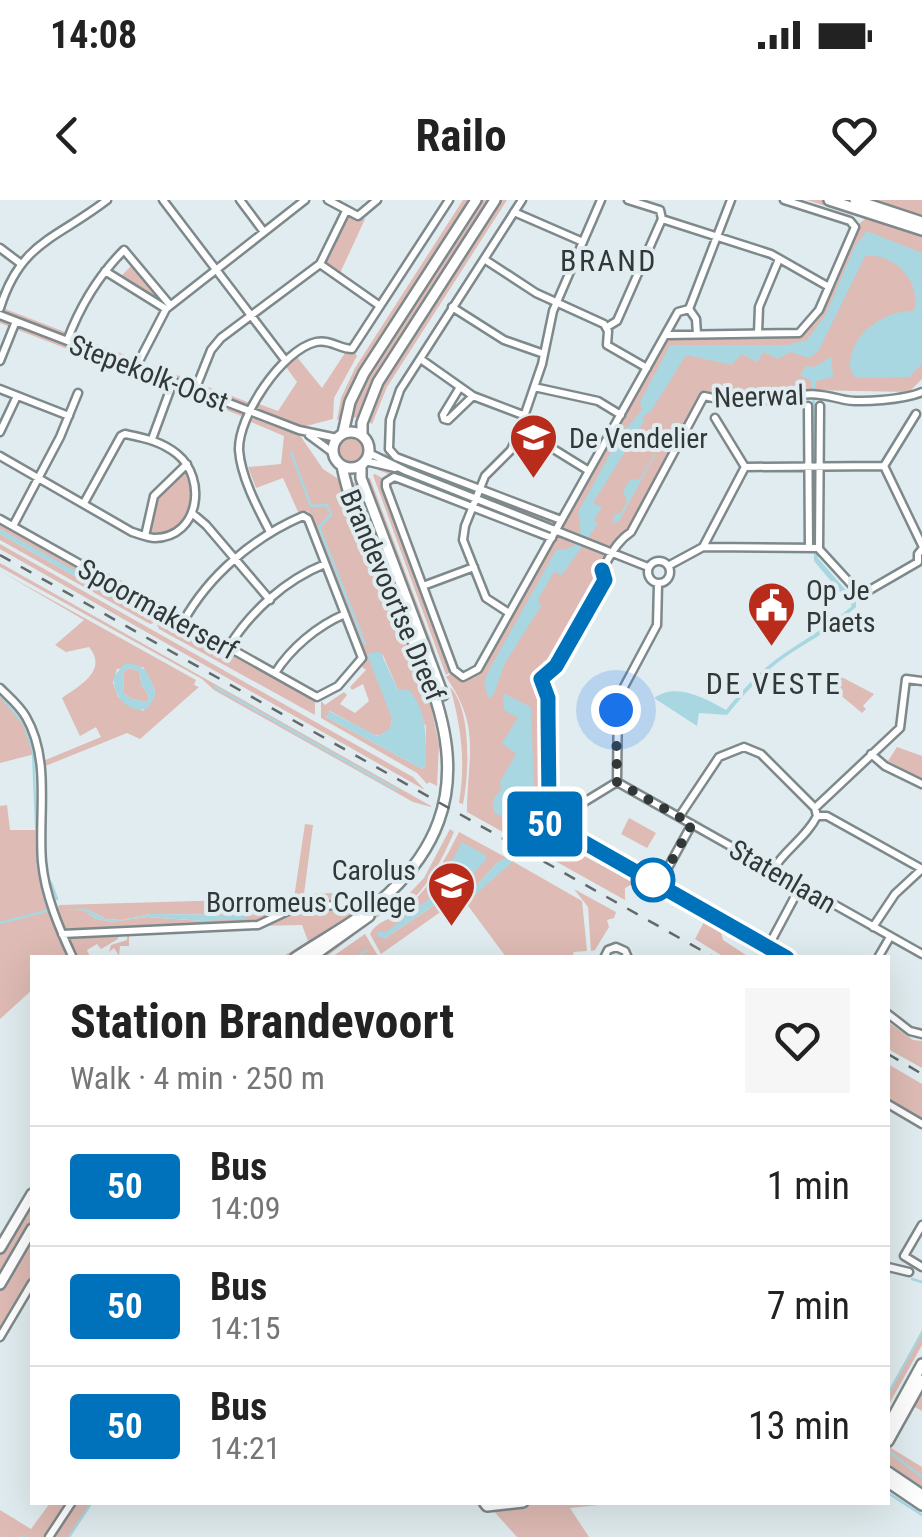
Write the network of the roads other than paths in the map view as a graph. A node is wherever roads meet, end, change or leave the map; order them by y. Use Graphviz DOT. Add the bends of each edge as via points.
graph roads {
  1 [pos="108,200"];
  2 [pos="163,200"];
  3 [pos="240,200"];
  4 [pos="305,200"];
  5 [pos="328,200"];
  6 [pos="376,200"];
  7 [pos="438,200"];
  8 [pos="476,200"];
  9 [pos="496,200"];
  10 [pos="522,200"];
  11 [pos="602,200"];
  12 [pos="628,200"];
  13 [pos="731,200"];
  14 [pos="784,200"];
  15 [pos="829,200"];
  16 [pos="855,200"];
  17 [pos="447,202"];
  18 [pos="346,210"];
  19 [pos="514,212"];
  20 [pos="662,219"];
  21 [pos="922,226"];
  22 [pos="264,232"];
  23 [pos="719,237"];
  24 [pos="583,242"];
  25 [pos="0,248"];
  26 [pos="484,259"];
  27 [pos="779,259"];
  28 [pos="20,263"];
  29 [pos="320,264"];
  30 [pos="217,269"];
  31 [pos="105,272"];
  32 [pos="829,287"];
  33 [pos="557,303"];
  34 [pos="380,306"];
  35 [pos="452,306"];
  36 [pos="168,307"];
  37 [pos="689,309"];
  38 [pos="0,311"];
  39 [pos="252,315"];
  40 [pos="16,321"];
  41 [pos="606,327"];
  42 [pos="758,333"];
  43 [pos="697,334"];
  44 [pos="666,335"];
  45 [pos="67,342"];
  46 [pos="544,354"];
  47 [pos="286,360"];
  48 [pos="422,360"];
  49 [pos="0,361"];
  50 [pos="136,366"];
  51 [pos="647,368"];
  52 [pos="174,382"];
  53 [pos="534,387"];
  54 [pos="460,388"];
  55 [pos="0,389"];
  56 [pos="194,390"];
  57 [pos="78,392"];
  58 [pos="922,392"];
  59 [pos="17,396"];
  60 [pos="472,396"];
  61 [pos="814,399"];
  62 [pos="252,412"];
  63 [pos="622,414"];
  64 [pos="916,414"];
  65 [pos="523,415"];
  66 [pos="70,416"];
  67 [pos="715,418"];
  68 [pos="299,430"];
  69 [pos="0,432"];
  70 [pos="518,434"];
  71 [pos="340,435"];
  72 [pos="362,435"];
  73 [pos="152,439"];
  74 [pos="332,452"];
  75 [pos="0,456"];
  76 [pos="365,460"];
  77 [pos="187,464"];
  78 [pos="342,466"];
  79 [pos="884,466"];
  80 [pos="745,467"];
  81 [pos="815,467"];
  82 [pos="589,471"];
  83 [pos="39,478"];
  84 [pos="480,488"];
  85 [pos="477,498"];
  86 [pos="84,502"];
  87 [pos="474,507"];
  88 [pos="192,514"];
  89 [pos="0,520"];
  90 [pos="559,524"];
  91 [pos="12,526"];
  92 [pos="268,530"];
  93 [pos="145,536"];
  94 [pos="552,538"];
  95 [pos="703,547"];
  96 [pos="922,547"];
  97 [pos="815,548"];
  98 [pos="612,552"];
  99 [pos="236,560"];
  100 [pos="325,564"];
  101 [pos="920,564"];
  102 [pos="668,566"];
  103 [pos="474,567"];
  104 [pos="648,568"];
  105 [pos="658,584"];
  106 [pos="423,586"];
  107 [pos="270,600"];
  108 [pos="509,613"];
  109 [pos="344,614"];
  110 [pos="184,622"];
  111 [pos="228,648"];
  112 [pos="275,674"];
  113 [pos="922,680"];
  114 [pos="0,688"];
  115 [pos="871,754"];
  116 [pos="617,782"];
  117 [pos="922,784"];
  118 [pos="816,812"];
  119 [pos="563,815"];
  120 [pos="679,817"];
  121 [pos="692,824"];
  122 [pos="922,869"];
  123 [pos="772,871"];
  124 [pos="659,884"];
  125 [pos="800,887"];
  126 [pos="336,905"];
  127 [pos="873,927"];
  128 [pos="62,934"];
  129 [pos="890,937"];
  130 [pos="768,948"];
  131 [pos="922,954"];
  132 [pos="72,955"];
  133 [pos="300,955"];
  134 [pos="314,955"];
  135 [pos="606,955"];
  136 [pos="626,955"];
  137 [pos="781,955"];
  138 [pos="881,955"];
  139 [pos="890,1016"];
  140 [pos="922,1034"];
  141 [pos="890,1105"];
  142 [pos="922,1124"];
  143 [pos="30,1197"];
  144 [pos="922,1225"];
  145 [pos="30,1232"];
  146 [pos="0,1248"];
  147 [pos="890,1267"];
  148 [pos="922,1267"];
  149 [pos="909,1272"];
  150 [pos="0,1284"];
  151 [pos="30,1285"];
  152 [pos="0,1337"];
  153 [pos="922,1364"];
  154 [pos="922,1380"];
  155 [pos="890,1422"];
  156 [pos="890,1437"];
  157 [pos="890,1473"];
  158 [pos="890,1483"];
  159 [pos="922,1495"];
  160 [pos="922,1504"];
  161 [pos="70,1505"];
  162 [pos="49,1537"];
  1 -- 28 [label="street"];
  2 -- 30 [label="street"];
  3 -- 22 [label="street"];
  4 -- 22 [label="street"];
  5 -- 18 [label="street"];
  6 -- 18 [label="street" via="361,215"];
  7 -- 17 [label="street"];
  8 -- 71 [label="main road" via="364,373"];
  9 -- 72 [label="main road" via="378,382"];
  10 -- 19 [label="street"];
  11 -- 24 [label="street"];
  12 -- 20 [label="street" via="660,210"];
  13 -- 23 [label="street"];
  14 -- 32 [label="street" via="855,227"];
  15 -- 21 [label="main road"];
  16 -- 21 [label="main road"];
  17 -- 34 [label="street"];
  18 -- 29 [label="street"];
  19 -- 24 [label="street"];
  19 -- 26 [label="street"];
  20 -- 23 [label="street"];
  20 -- 41 [label="street" via="616,321"];
  22 -- 30 [label="street"];
  23 -- 27 [label="street"];
  23 -- 37 [label="street"];
  24 -- 33 [label="street"];
  25 -- 28 [label="street"];
  26 -- 33 [label="street"];
  26 -- 35 [label="street"];
  27 -- 32 [label="street"];
  27 -- 42 [label="street" via="758,307"];
  28 -- 38 [label="street"];
  29 -- 34 [label="street"];
  29 -- 39 [label="street"];
  30 -- 36 [label="street"];
  30 -- 39 [label="street"];
  31 -- 36 [label="street"];
  31 -- 36 [label="street" via="124,250"];
  31 -- 45 [label="street" via="78,310"];
  32 -- 42 [label="street" via="798,334"];
  33 -- 41 [label="street"];
  33 -- 46 [label="street"];
  34 -- 47 [label="street" via="352,349 318,341"];
  35 -- 46 [label="street" via="504,340"];
  35 -- 48 [label="street"];
  36 -- 50 [label="street"];
  37 -- 43 [label="street"];
  37 -- 44 [label="street" via="678,312"];
  38 -- 40 [label="street, Stepekolk-Oost"];
  39 -- 47 [label="street"];
  39 -- 56 [label="street" via="220,338"];
  40 -- 45 [label="street, Stepekolk-Oost"];
  40 -- 49 [label="street"];
  41 -- 51 [label="street" via="608,345"];
  42 -- 43 [label="street"];
  43 -- 44 [label="street"];
  44 -- 51 [label="street"];
  45 -- 50 [label="street, Stepekolk-Oost"];
  46 -- 53 [label="street"];
  47 -- 62 [label="street" via="263,384"];
  48 -- 54 [label="street"];
  48 -- 84 [label="street" via="394,404 389,449"];
  50 -- 52 [label="street, Stepekolk-Oost"];
  51 -- 63 [label="street"];
  52 -- 56 [label="street, Stepekolk-Oost"];
  52 -- 73 [label="street"];
  53 -- 63 [label="street" via="598,401"];
  53 -- 65 [label="street"];
  54 -- 60 [label="street"];
  54 -- 60 [label="street" via="444,419"];
  55 -- 59 [label="street"];
  56 -- 62 [label="street, Stepekolk-Oost"];
  57 -- 66 [label="street"];
  58 -- 61 [label="street, Neerwal" via="908,398"];
  59 -- 66 [label="street"];
  59 -- 69 [label="street"];
  60 -- 65 [label="street"];
  61 -- 81 [label="street"];
  61 -- 81 [label="street"];
  61 -- 98 [label="street, Neerwal" via="704,396 631,532"];
  62 -- 68 [label="street, Stepekolk-Oost"];
  62 -- 92 [label="street" via="239,450"];
  63 -- 82 [label="street"];
  64 -- 79 [label="street"];
  65 -- 70 [label="street"];
  66 -- 83 [label="street"];
  67 -- 80 [label="street"];
  68 -- 71 [label="street, Stepekolk-Oost"];
  68 -- 74 [label="street, Stepekolk-Oost"];
  70 -- 82 [label="street"];
  70 -- 84 [label="street"];
  71 -- 72 [label="main road"];
  71 -- 74 [label="main road"];
  72 -- 76 [label="main road" via="368,443"];
  73 -- 77 [label="street"];
  73 -- 86 [label="street" via="121,436"];
  74 -- 78 [label="main road"];
  75 -- 83 [label="street"];
  76 -- 78 [label="main road"];
  76 -- 85 [label="street"];
  76 -- 134 [label="main road, Brandevoortse Dreef" via="361,478 446,708 452,786 438,834 413,876"];
  77 -- 88 [label="street" via="195,483"];
  77 -- 93 [label="street" via="154,496"];
  78 -- 133 [label="main road, Brandevoortse Dreef" via="350,500 439,702 447,776 437,822 409,873 373,907"];
  79 -- 81 [label="street"];
  79 -- 96 [label="street"];
  80 -- 81 [label="street"];
  80 -- 95 [label="street"];
  81 -- 97 [label="street"];
  81 -- 97 [label="street"];
  82 -- 90 [label="street"];
  83 -- 86 [label="street"];
  83 -- 91 [label="street"];
  84 -- 85 [label="street"];
  84 -- 90 [label="street"];
  85 -- 87 [label="street"];
  85 -- 90 [label="street"];
  86 -- 93 [label="street"];
  87 -- 94 [label="street"];
  87 -- 103 [label="street" via="464,540"];
  87 -- 106 [label="street" via="390,478 386,487"];
  88 -- 93 [label="street" via="173,532"];
  88 -- 99 [label="street"];
  89 -- 91 [label="street, Spoormakerserf"];
  90 -- 94 [label="street"];
  90 -- 98 [label="street"];
  91 -- 110 [label="street, Spoormakerserf"];
  92 -- 99 [label="street"];
  92 -- 100 [label="street" via="303,516"];
  94 -- 108 [label="street"];
  95 -- 97 [label="street"];
  95 -- 102 [label="street"];
  96 -- 101 [label="street"];
  97 -- 101 [label="street" via="861,595"];
  98 -- 104 [label="street"];
  98 -- 124 [label="street" via="602,570 605,580 556,666 541,679 548,698 544,820 551,830"];
  99 -- 107 [label="street"];
  99 -- 110 [label="street" via="202,590"];
  100 -- 107 [label="street"];
  100 -- 109 [label="street"];
  102 -- 104 [label="street" via="656,561"];
  102 -- 105 [label="street" via="668,578"];
  103 -- 106 [label="street"];
  103 -- 108 [label="street" via="486,598"];
  104 -- 105 [label="street"];
  105 -- 116 [label="street" via="657,625 619,696"];
  106 -- 108 [label="street" via="454,670 463,677 478,669"];
  107 -- 111 [label="street"];
  109 -- 112 [label="street" via="289,654"];
  109 -- 112 [label="street, Spoormakerserf" via="362,658 338,686 317,698"];
  110 -- 111 [label="street, Spoormakerserf"];
  111 -- 112 [label="street, Spoormakerserf"];
  113 -- 115 [label="street" via="906,678 900,728"];
  114 -- 128 [label="street" via="25,714 34,735 41,764 42,864"];
  115 -- 117 [label="street"];
  115 -- 118 [label="street"];
  116 -- 119 [label="street"];
  116 -- 120 [label="street, Statenlaan"];
  118 -- 120 [label="street" via="761,754 744,747 720,756"];
  118 -- 122 [label="street"];
  118 -- 123 [label="street"];
  120 -- 121 [label="street, Statenlaan"];
  121 -- 123 [label="street, Statenlaan"];
  121 -- 124 [label="street"];
  122 -- 127 [label="street"];
  123 -- 125 [label="street, Statenlaan"];
  124 -- 130 [label="street"];
  125 -- 127 [label="street, Statenlaan"];
  125 -- 130 [label="street"];
  126 -- 128 [label="street" via="294,908 258,925"];
  127 -- 129 [label="street, Statenlaan"];
  128 -- 132 [label="street"];
  129 -- 131 [label="street, Statenlaan"];
  129 -- 138 [label="street"];
  130 -- 137 [label="street"];
  135 -- 136 [label="street" via="616,948"];
  139 -- 140 [label="street"];
  141 -- 142 [label="street"];
  143 -- 146 [label="main road"];
  144 -- 148 [label="street" via="906,1251 906,1259"];
  145 -- 150 [label="main road"];
  147 -- 149 [label="street"];
  151 -- 152 [label="street"];
  153 -- 155 [label="main road"];
  154 -- 156 [label="main road"];
  157 -- 159 [label="main road"];
  158 -- 160 [label="main road"];
  161 -- 162 [label="street"];
}
